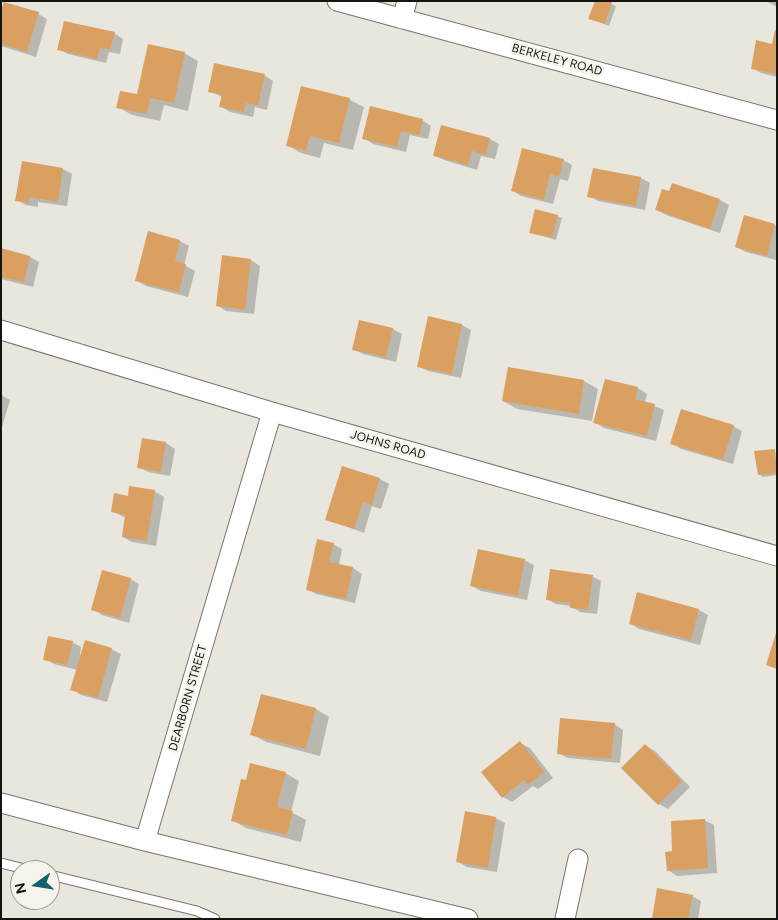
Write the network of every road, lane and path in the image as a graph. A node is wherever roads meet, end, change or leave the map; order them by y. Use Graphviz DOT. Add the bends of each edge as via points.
graph roads {
  1 [pos="337,1"];
  2 [pos="405,10"];
  3 [pos="777,120"];
  4 [pos="1,330"];
  5 [pos="272,412"];
  6 [pos="777,556"];
  7 [pos="1,802"];
  8 [pos="145,841"];
  9 [pos="578,858"];
  10 [pos="60,877"];
  11 [pos="215,919"];
  12 [pos="468,919"];
  13 [pos="566,919"];
  1 -- 2 [label="street, BERKELEY ROAD"];
  2 -- 3 [label="street, BERKELEY ROAD"];
  4 -- 5 [label="street, JOHNS ROAD"];
  5 -- 6 [label="street, JOHNS ROAD"];
  5 -- 8 [label="street, DEARBORN STREET"];
  7 -- 8 [label="street"];
  8 -- 12 [label="street"];
  9 -- 13 [label="street"];
  10 -- 11 [label="lane" via="197,911"];
}
